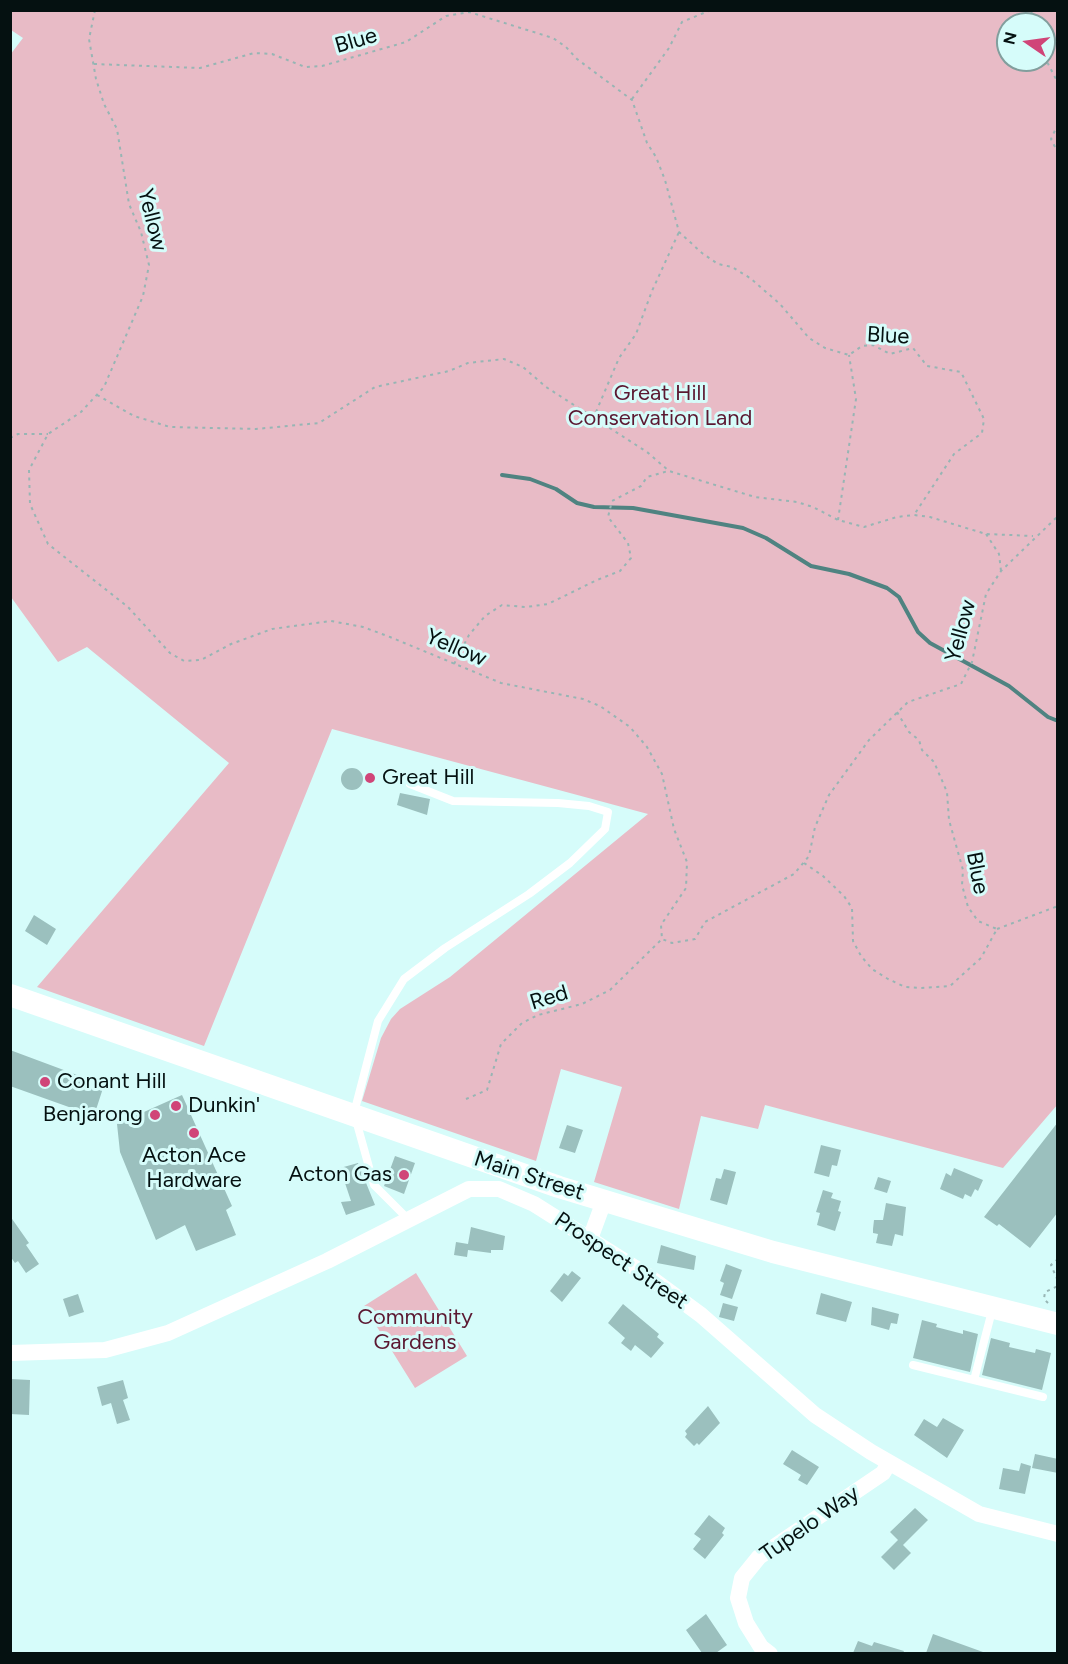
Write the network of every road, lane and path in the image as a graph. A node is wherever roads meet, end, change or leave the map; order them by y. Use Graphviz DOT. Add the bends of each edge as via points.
graph roads {
  1 [pos="95,10"];
  2 [pos="711,10"];
  3 [pos="94,64"];
  4 [pos="632,100"];
  5 [pos="1058,124"];
  6 [pos="1058,153"];
  7 [pos="679,232"];
  8 [pos="849,355"];
  9 [pos="97,395"];
  10 [pos="593,418"];
  11 [pos="48,434"];
  12 [pos="10,438"];
  13 [pos="669,471"];
  14 [pos="914,515"];
  15 [pos="1058,516"];
  16 [pos="837,520"];
  17 [pos="986,534"];
  18 [pos="1034,536"];
  19 [pos="1001,572"];
  20 [pos="454,664"];
  21 [pos="897,712"];
  22 [pos="410,784"];
  23 [pos="804,863"];
  24 [pos="1058,906"];
  25 [pos="997,929"];
  26 [pos="662,939"];
  27 [pos="10,995"];
  28 [pos="466,1099"];
  29 [pos="354,1113"];
  30 [pos="483,1161"];
  31 [pos="476,1189"];
  32 [pos="604,1201"];
  33 [pos="410,1221"];
  34 [pos="590,1239"];
  35 [pos="1058,1259"];
  36 [pos="1058,1281"];
  37 [pos="1058,1286"];
  38 [pos="993,1307"];
  39 [pos="1054,1315"];
  40 [pos="10,1353"];
  41 [pos="913,1365"];
  42 [pos="974,1380"];
  43 [pos="1043,1397"];
  44 [pos="889,1463"];
  45 [pos="1058,1534"];
  46 [pos="770,1653"];
  1 -- 3 [label="path, Yellow" via="89,39"];
  2 -- 4 [label="path" via="682,22 669,48"];
  3 -- 4 [label="path, Blue" via="200,68 254,53 272,54 304,67 322,66 406,42 446,16 469,12 554,38"];
  3 -- 9 [label="path, Yellow" via="104,104 117,129 129,204 149,266 143,296 118,359"];
  4 -- 7 [label="path" via="665,180"];
  5 -- 6 [label="path" via="1051,139"];
  7 -- 8 [label="path, Blue" via="718,264 750,278 780,304 808,338"];
  7 -- 10 [label="path" via="636,334 619,358"];
  8 -- 14 [label="path, Blue" via="862,346 873,345 890,354 913,348 927,366 961,372 984,419 982,433 954,454"];
  8 -- 16 [label="path" via="856,399"];
  9 -- 10 [label="path" via="134,416 170,427 256,429 319,423 375,387 468,363 504,359 523,367"];
  9 -- 11 [label="path, Yellow" via="81,412"];
  10 -- 13 [label="path" via="647,452"];
  11 -- 12 [label="path" via="18,434"];
  11 -- 20 [label="path, Yellow" via="29,470 30,504 48,544 128,607 170,653 184,661 201,660 272,628 331,621 363,627"];
  13 -- 16 [label="path" via="755,497 797,502"];
  13 -- 20 [label="path" via="647,477 641,486 612,501 608,517 628,543 631,558 620,571 548,604 502,605 485,616 469,635"];
  14 -- 16 [label="path" via="864,527"];
  14 -- 17 [label="path"];
  15 -- 18 [label="path, Yellow"];
  17 -- 18 [label="path"];
  17 -- 19 [label="path" via="999,554"];
  18 -- 19 [label="path, Yellow"];
  19 -- 21 [label="path, Yellow" via="986,594 972,662 961,684 908,702"];
  20 -- 26 [label="path, Yellow" via="501,683 600,706 630,727 647,747 662,774 674,829 687,862 686,888 661,925"];
  21 -- 23 [label="path, Yellow" via="869,740 829,795"];
  21 -- 25 [label="path, Blue" via="934,762 947,792 949,820 963,870 968,907 978,921"];
  22 -- 29 [label="lane" via="453,801 558,803 608,812 605,829 570,862 404,979 378,1021"];
  23 -- 25 [label="path" via="823,876 852,908 853,941 861,956 872,969 905,987 950,986 981,958"];
  23 -- 26 [label="path" via="786,879 705,922 695,939 672,943"];
  24 -- 25 [label="path"];
  26 -- 28 [label="path, Red" via="610,990 582,1004 522,1023 501,1044 487,1090"];
  27 -- 29 [label="main road, Main Street"];
  29 -- 30 [label="main road, Main Street"];
  29 -- 33 [label="lane" via="374,1185"];
  30 -- 31 [label="street"];
  30 -- 32 [label="main road, Main Street"];
  31 -- 33 [label="street, Prospect Street" via="469,1189"];
  31 -- 34 [label="street, Prospect Street" via="500,1189 534,1204"];
  32 -- 34 [label="street"];
  32 -- 38 [label="main road, Main Street" via="773,1251"];
  33 -- 40 [label="street, Prospect Street" via="168,1333 105,1350"];
  34 -- 44 [label="street, Prospect Street" via="701,1316 815,1415"];
  35 -- 36 [label="path" via="1052,1265"];
  37 -- 39 [label="path" via="1045,1292 1044,1299"];
  38 -- 39 [label="main road, Main Street"];
  38 -- 42 [label="lane"];
  41 -- 42 [label="lane"];
  42 -- 43 [label="lane"];
  44 -- 45 [label="street, Prospect Street" via="979,1514"];
  44 -- 46 [label="street, Tupelo Way" via="883,1473 759,1557 742,1578 738,1598 746,1623 761,1647"];
}
